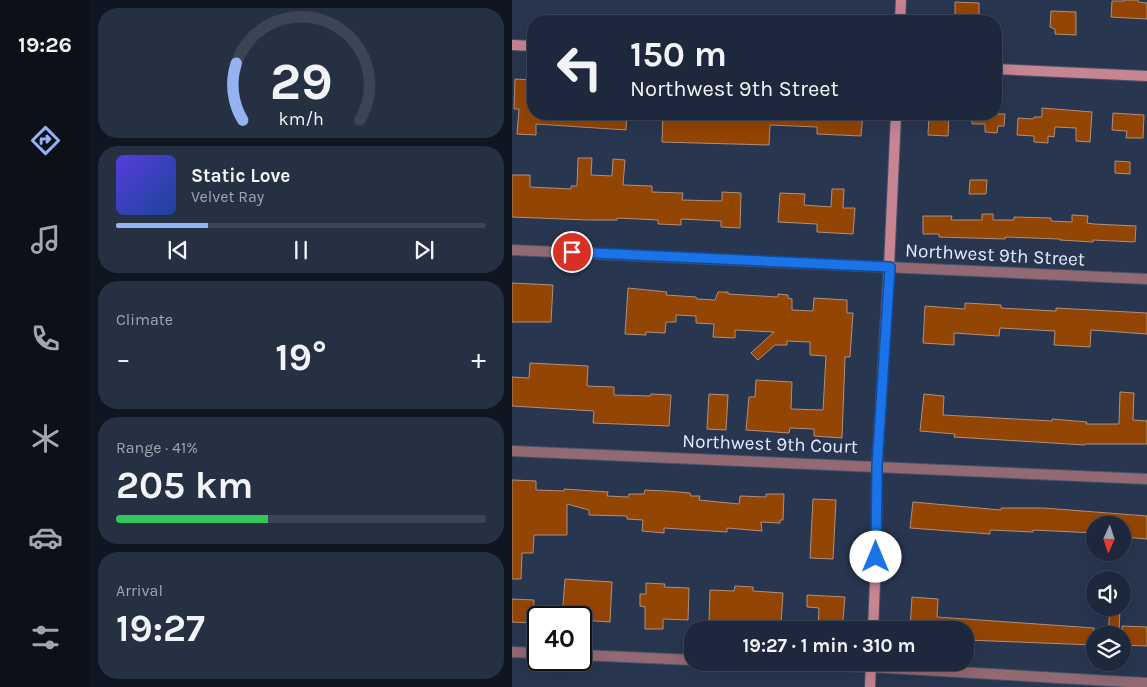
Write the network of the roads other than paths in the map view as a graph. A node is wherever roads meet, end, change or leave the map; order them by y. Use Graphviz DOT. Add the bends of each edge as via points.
graph roads {
  1 [pos="901,0"];
  2 [pos="900,15"];
  3 [pos="512,45"];
  4 [pos="527,46"];
  5 [pos="1002,69"];
  6 [pos="1146,76"];
  7 [pos="896,120"];
  8 [pos="512,250"];
  9 [pos="890,267"];
  10 [pos="1146,280"];
  11 [pos="512,451"];
  12 [pos="877,466"];
  13 [pos="1146,479"];
  14 [pos="873,621"];
  15 [pos="512,652"];
  16 [pos="527,653"];
  17 [pos="592,655"];
  18 [pos="684,660"];
  19 [pos="871,671"];
  20 [pos="963,671"];
  21 [pos="1146,683"];
  22 [pos="870,687"];
  1 -- 2 [label="street"];
  3 -- 4 [label="street"];
  5 -- 6 [label="street"];
  7 -- 9 [label="street"];
  8 -- 9 [label="street, Northwest 9th Street"];
  9 -- 10 [label="street, Northwest 9th Street"];
  9 -- 12 [label="street"];
  11 -- 12 [label="street, Northwest 9th Court"];
  12 -- 13 [label="street, Northwest 9th Court"];
  12 -- 14 [label="street"];
  15 -- 16 [label="street"];
  17 -- 18 [label="street"];
  19 -- 22 [label="street"];
  20 -- 21 [label="street"];
}
